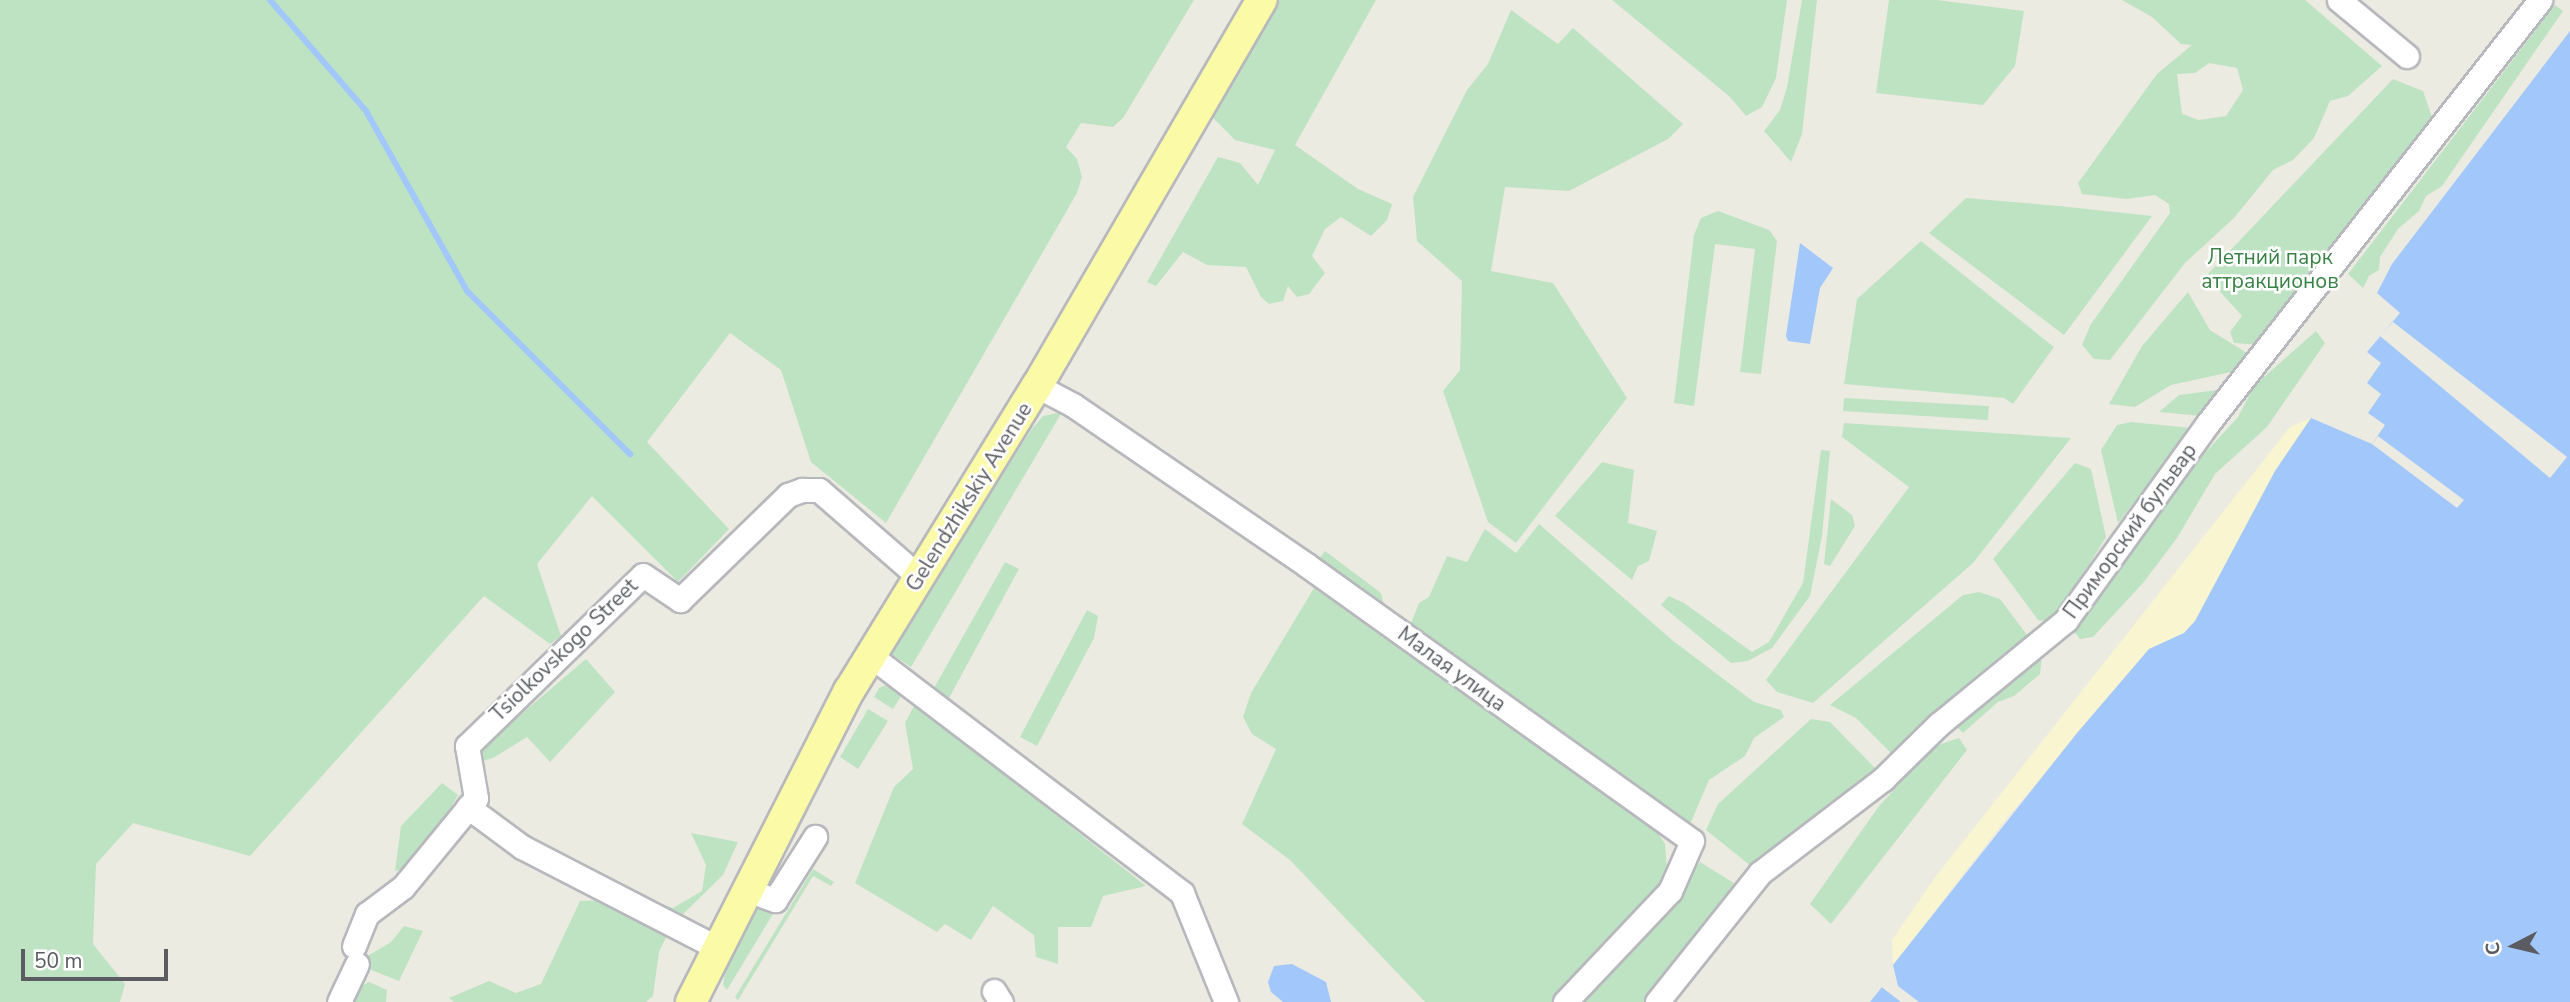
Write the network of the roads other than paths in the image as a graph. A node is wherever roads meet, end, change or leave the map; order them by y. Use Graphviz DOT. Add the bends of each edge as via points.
graph roads {
  1 [pos="1262,0"];
  2 [pos="2339,0"];
  3 [pos="2540,0"];
  4 [pos="2407,56"];
  5 [pos="1037,386"];
  6 [pos="919,576"];
  7 [pos="871,656"];
  8 [pos="468,807"];
  9 [pos="815,837"];
  10 [pos="747,890"];
  11 [pos="718,948"];
  12 [pos="701,998"];
  13 [pos="339,1002"];
  14 [pos="1226,1002"];
  15 [pos="1565,1002"];
  16 [pos="1657,1002"];
  1 -- 5 [label="main road, Gelendzhikskiy Avenue"];
  2 -- 4 [label="street"];
  3 -- 16 [label="street, Приморский бульвар" via="2208,423 2044,642 1948,716 1883,779 1760,873"];
  5 -- 6 [label="main road, Gelendzhikskiy Avenue"];
  5 -- 15 [label="street, Малая улица" via="1073,405 1308,566 1692,841 1670,891"];
  6 -- 7 [label="main road, Gelendzhikskiy Avenue"];
  6 -- 8 [label="street, Tsiolkovskogo Street" via="819,491 788,495 680,600 643,575 557,662 487,723 467,746 475,798"];
  7 -- 10 [label="main road, Gelendzhikskiy Avenue"];
  7 -- 14 [label="street" via="1182,893"];
  8 -- 11 [label="street" via="522,847"];
  8 -- 13 [label="street" via="403,887 367,914"];
  9 -- 10 [label="street" via="775,900"];
  10 -- 11 [label="main road, Gelendzhikskiy Avenue"];
  11 -- 12 [label="main road, Gelendzhikskiy Avenue"];
}
